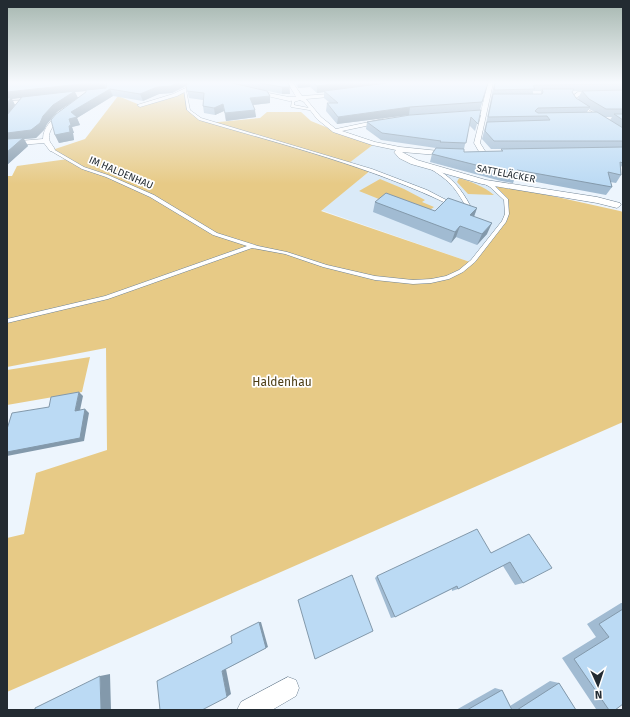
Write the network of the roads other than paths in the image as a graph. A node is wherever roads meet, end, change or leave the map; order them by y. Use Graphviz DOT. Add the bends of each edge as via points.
graph roads {
  1 [pos="60,116"];
  2 [pos="196,116"];
  3 [pos="318,116"];
  4 [pos="483,116"];
  5 [pos="588,117"];
  6 [pos="597,118"];
  7 [pos="611,119"];
  8 [pos="388,120"];
  9 [pos="481,127"];
  10 [pos="489,127"];
  11 [pos="335,131"];
  12 [pos="623,135"];
  13 [pos="46,141"];
  14 [pos="7,144"];
  15 [pos="400,149"];
  16 [pos="52,150"];
  17 [pos="457,154"];
  18 [pos="484,154"];
  19 [pos="429,167"];
  20 [pos="485,182"];
  21 [pos="617,205"];
  22 [pos="459,206"];
  23 [pos="465,209"];
  24 [pos="252,246"];
  25 [pos="7,320"];
  26 [pos="288,688"];
  27 [pos="249,710"];
  1 -- 13 [label="street" via="49,127"];
  2 -- 22 [label="lane" via="200,120 371,170"];
  3 -- 11 [label="street"];
  4 -- 9 [label="street"];
  5 -- 6 [label="lane"];
  6 -- 7 [label="lane"];
  6 -- 12 [label="street"];
  8 -- 11 [label="street"];
  9 -- 10 [label="lane"];
  9 -- 18 [label="street" via="477,143"];
  11 -- 15 [label="street" via="374,144"];
  13 -- 14 [label="street"];
  13 -- 16 [label="street, IM HALDENHAU"];
  15 -- 17 [label="street"];
  15 -- 19 [label="street, SATTELÄCKER" via="398,152 402,156"];
  16 -- 24 [label="lane, IM HALDENHAU" via="83,168 152,196 215,234"];
  19 -- 20 [label="street, SATTELÄCKER"];
  19 -- 23 [label="lane" via="455,183 470,211"];
  20 -- 21 [label="street, SATTELÄCKER"];
  20 -- 24 [label="lane, IM HALDENHAU" via="506,200 507,214 473,263 460,272 440,280 422,283 358,274 324,266 290,253"];
  24 -- 25 [label="lane" via="106,298"];
  26 -- 27 [label="street"];
}
